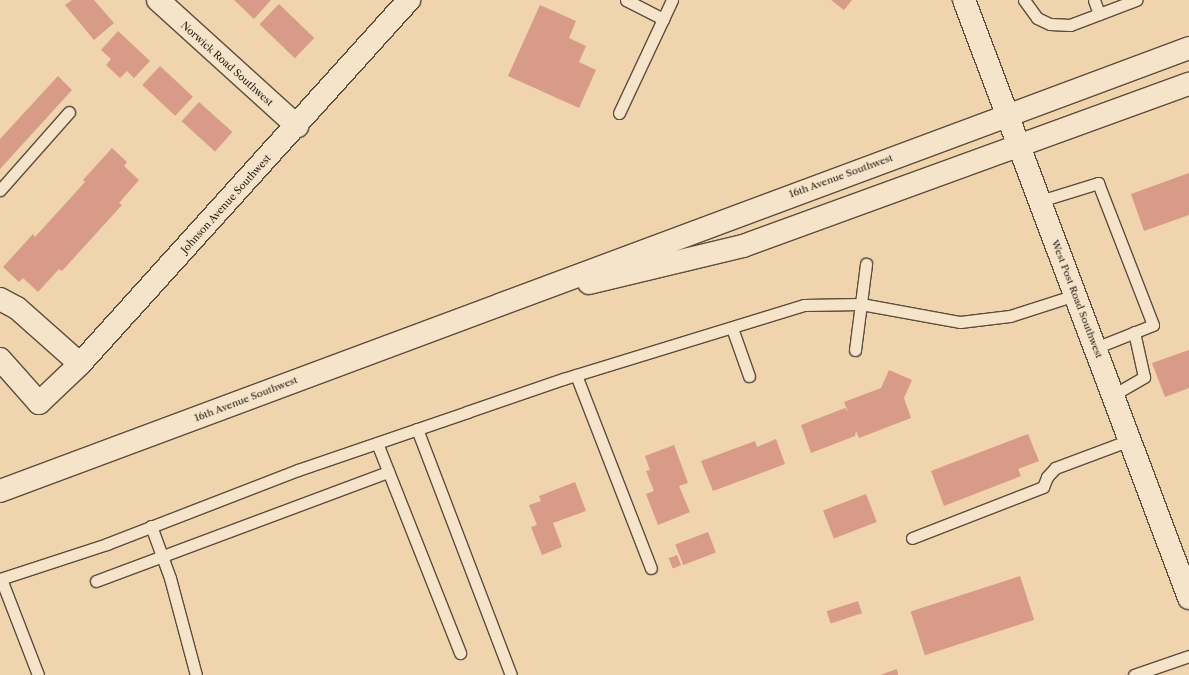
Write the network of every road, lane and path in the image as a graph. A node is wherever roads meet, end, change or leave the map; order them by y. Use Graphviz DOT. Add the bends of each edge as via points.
graph roads {
  1 [pos="158,0"];
  2 [pos="409,0"];
  3 [pos="626,0"];
  4 [pos="672,0"];
  5 [pos="964,0"];
  6 [pos="1024,0"];
  7 [pos="1094,0"];
  8 [pos="1136,0"];
  9 [pos="1119,3"];
  10 [pos="1100,14"];
  11 [pos="663,18"];
  12 [pos="1189,48"];
  13 [pos="1189,84"];
  14 [pos="69,112"];
  15 [pos="619,113"];
  16 [pos="1008,114"];
  17 [pos="297,126"];
  18 [pos="1020,146"];
  19 [pos="0,190"];
  20 [pos="1040,201"];
  21 [pos="866,264"];
  22 [pos="1075,294"];
  23 [pos="0,299"];
  24 [pos="861,304"];
  25 [pos="493,306"];
  26 [pos="732,328"];
  27 [pos="1134,332"];
  28 [pos="1095,348"];
  29 [pos="855,350"];
  30 [pos="0,359"];
  31 [pos="80,364"];
  32 [pos="576,375"];
  33 [pos="749,376"];
  34 [pos="1113,395"];
  35 [pos="417,429"];
  36 [pos="1130,440"];
  37 [pos="377,443"];
  38 [pos="388,472"];
  39 [pos="0,491"];
  40 [pos="151,526"];
  41 [pos="912,538"];
  42 [pos="161,556"];
  43 [pos="651,568"];
  44 [pos="1,579"];
  45 [pos="96,581"];
  46 [pos="1189,598"];
  47 [pos="460,653"];
  48 [pos="1189,656"];
  49 [pos="38,675"];
  50 [pos="196,675"];
  51 [pos="511,675"];
  52 [pos="1134,675"];
  1 -- 17 [label="main road, Norwick Road Southwest"];
  2 -- 17 [label="main road, Johnson Avenue Southwest"];
  3 -- 11 [label="lane"];
  4 -- 11 [label="lane"];
  5 -- 16 [label="main road, West Post Road Southwest"];
  6 -- 10 [label="lane" via="1037,18 1050,24 1070,25"];
  7 -- 10 [label="lane"];
  8 -- 9 [label="lane"];
  9 -- 10 [label="lane"];
  11 -- 15 [label="lane"];
  12 -- 16 [label="main road, 16th Avenue Southwest"];
  13 -- 18 [label="main road, 16th Avenue Southwest"];
  14 -- 19 [label="lane"];
  16 -- 18 [label="main road, West Post Road Southwest"];
  16 -- 25 [label="main road, 16th Avenue Southwest"];
  17 -- 31 [label="main road, Johnson Avenue Southwest"];
  18 -- 20 [label="main road, West Post Road Southwest"];
  18 -- 25 [label="main road, 16th Avenue Southwest" via="743,246"];
  20 -- 22 [label="main road, West Post Road Southwest"];
  20 -- 27 [label="lane" via="1098,183 1153,325"];
  21 -- 24 [label="lane"];
  22 -- 24 [label="lane" via="1010,316 960,322"];
  22 -- 28 [label="main road, West Post Road Southwest"];
  23 -- 31 [label="main road" via="17,308"];
  24 -- 26 [label="lane" via="804,305"];
  24 -- 29 [label="lane"];
  25 -- 39 [label="main road, 16th Avenue Southwest"];
  26 -- 32 [label="lane"];
  26 -- 33 [label="lane"];
  27 -- 28 [label="lane"];
  27 -- 34 [label="lane" via="1144,377"];
  28 -- 34 [label="main road, West Post Road Southwest"];
  30 -- 31 [label="main road, Johnson Avenue Southwest" via="39,403"];
  32 -- 35 [label="lane"];
  32 -- 43 [label="lane"];
  34 -- 36 [label="main road, West Post Road Southwest"];
  35 -- 37 [label="lane"];
  35 -- 51 [label="lane"];
  36 -- 41 [label="lane" via="1055,468 1047,477 1043,488"];
  36 -- 46 [label="main road, West Post Road Southwest"];
  37 -- 38 [label="lane"];
  37 -- 40 [label="lane"];
  38 -- 42 [label="lane"];
  38 -- 47 [label="lane"];
  40 -- 42 [label="lane"];
  40 -- 44 [label="lane"];
  42 -- 45 [label="lane"];
  42 -- 50 [label="lane" via="170,578"];
  44 -- 49 [label="lane"];
  48 -- 52 [label="lane"];
}
